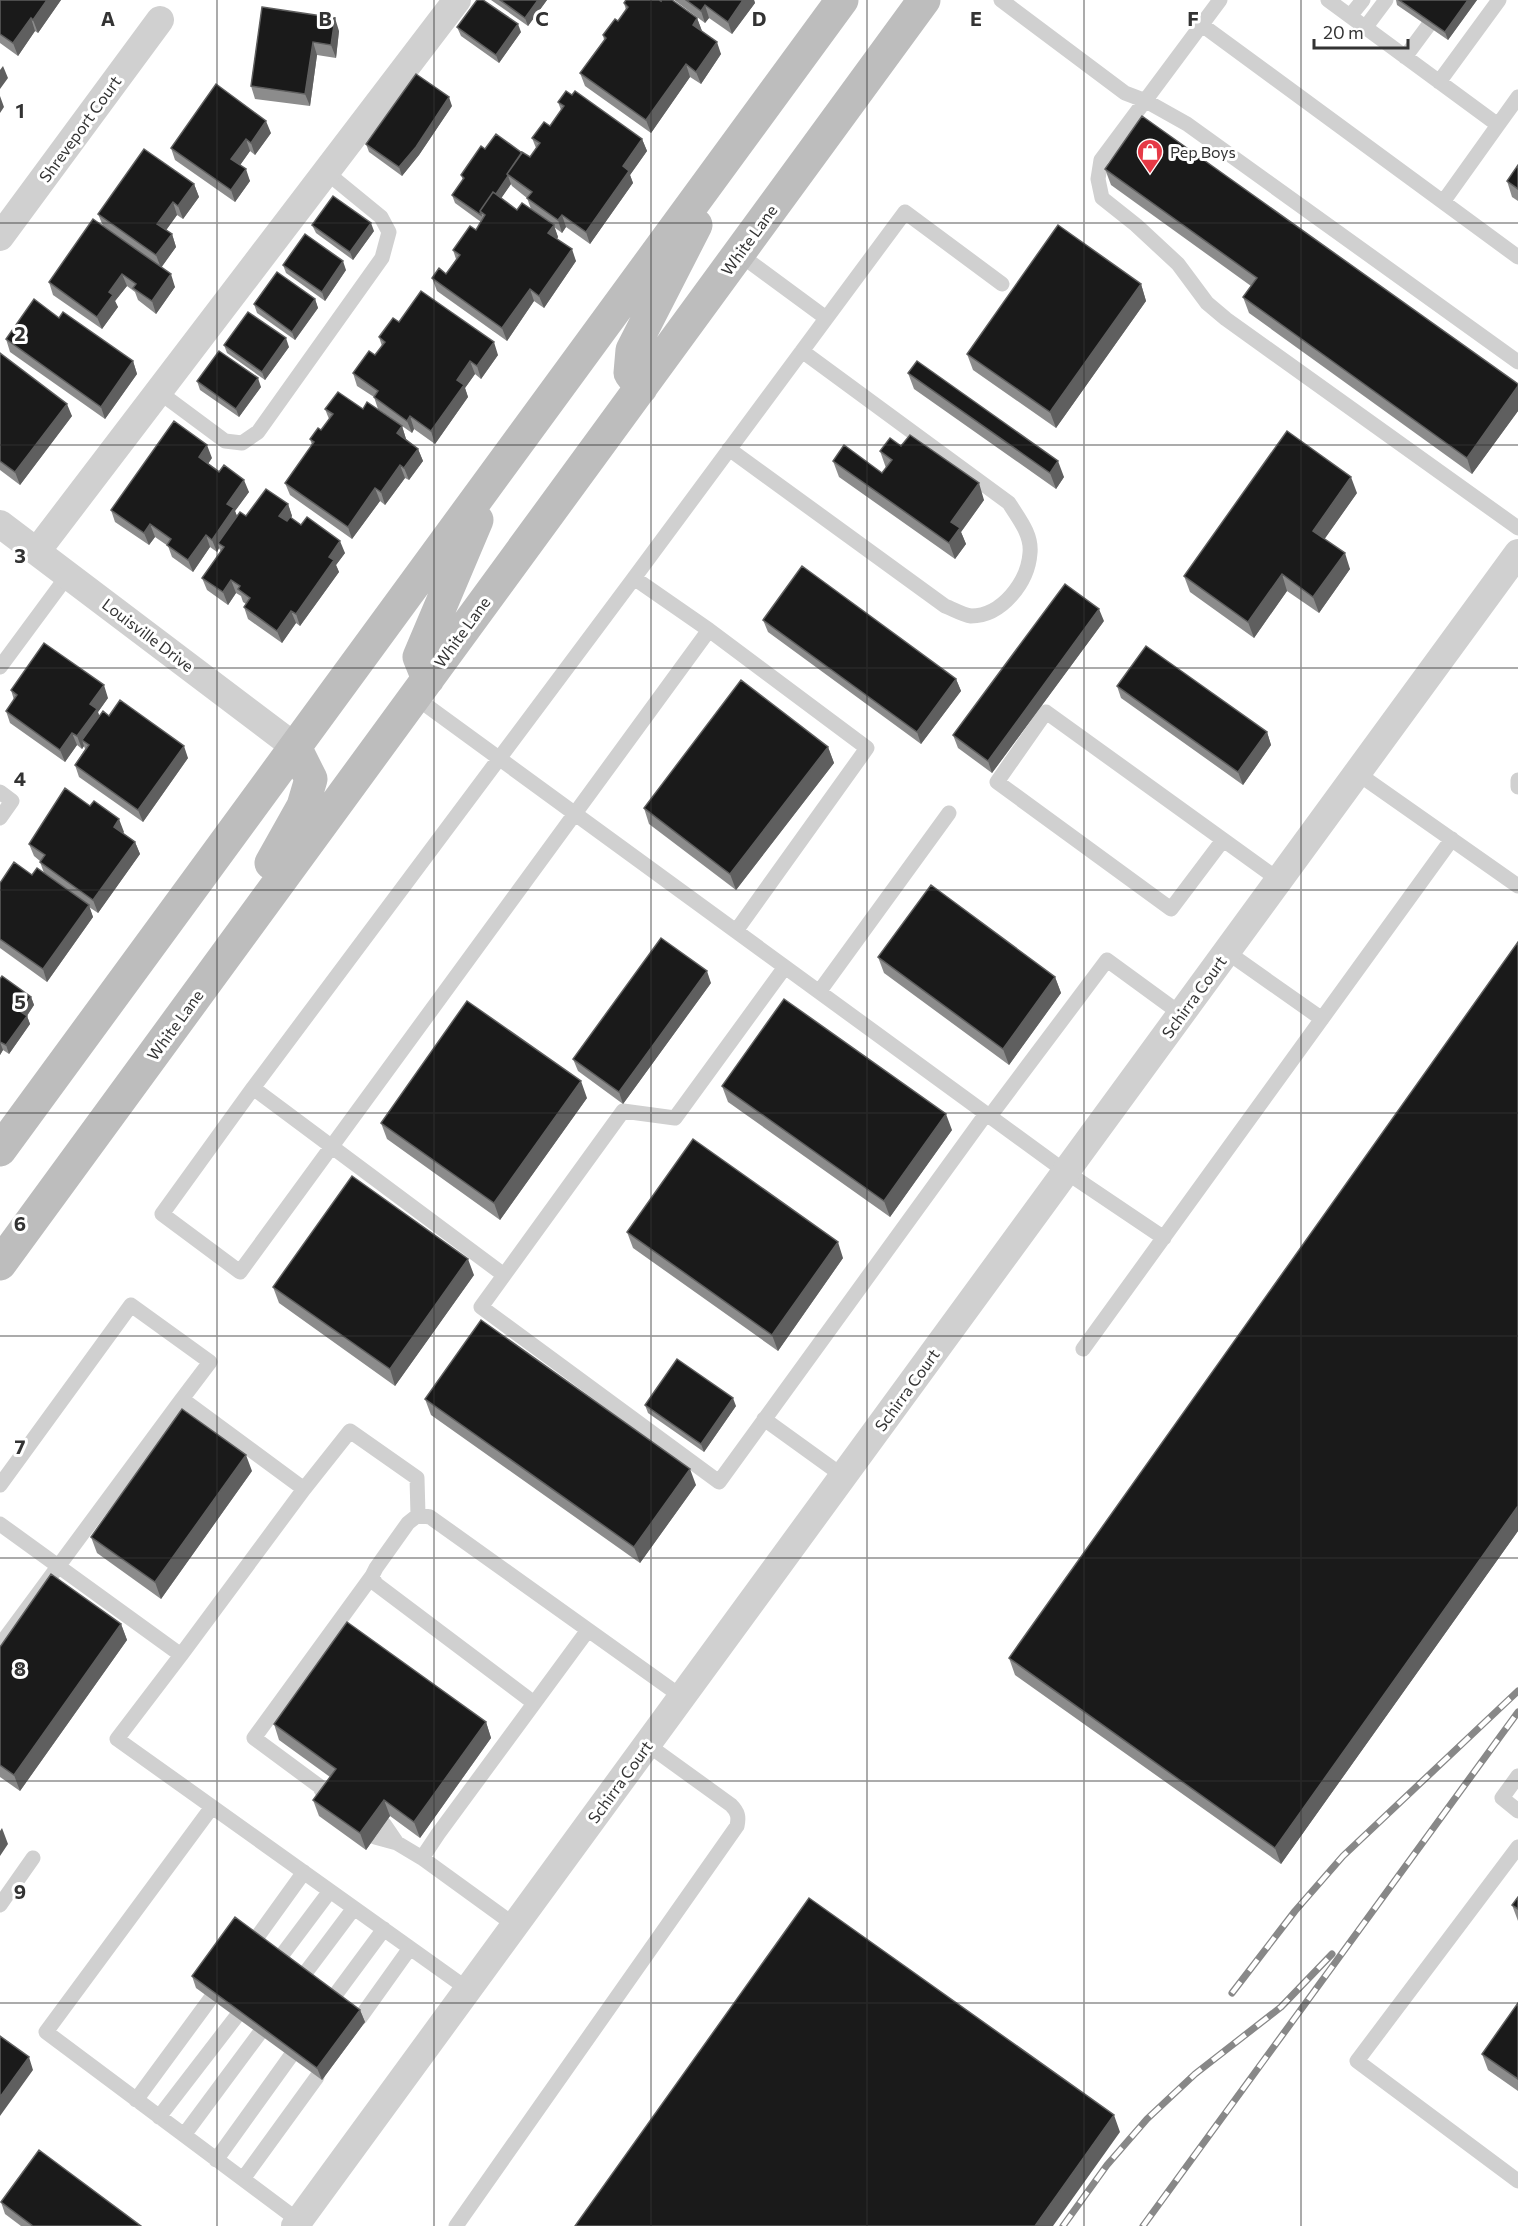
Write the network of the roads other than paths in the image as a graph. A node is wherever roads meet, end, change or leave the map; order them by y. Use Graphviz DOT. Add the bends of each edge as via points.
graph roads {
  1 [pos="457,0"];
  2 [pos="842,0"];
  3 [pos="924,0"];
  4 [pos="1001,0"];
  5 [pos="1220,0"];
  6 [pos="1328,0"];
  7 [pos="1363,0"];
  8 [pos="1386,0"];
  9 [pos="1499,0"];
  10 [pos="1350,16"];
  11 [pos="160,20"];
  12 [pos="1202,26"];
  13 [pos="1428,26"];
  14 [pos="1365,28"];
  15 [pos="1405,57"];
  16 [pos="1439,82"];
  17 [pos="1518,97"];
  18 [pos="1146,101"];
  19 [pos="1498,125"];
  20 [pos="743,133"];
  21 [pos="326,172"];
  22 [pos="1443,202"];
  23 [pos="0,237"];
  24 [pos="739,254"];
  25 [pos="1518,257"];
  26 [pos="1002,284"];
  27 [pos="826,318"];
  28 [pos="802,351"];
  29 [pos="1518,362"];
  30 [pos="641,388"];
  31 [pos="159,392"];
  32 [pos="729,449"];
  33 [pos="498,469"];
  34 [pos="0,524"];
  35 [pos="1518,528"];
  36 [pos="37,551"];
  37 [pos="1518,553"];
  38 [pos="68,575"];
  39 [pos="634,578"];
  40 [pos="709,630"];
  41 [pos="0,667"];
  42 [pos="421,688"];
  43 [pos="295,747"];
  44 [pos="499,759"];
  45 [pos="1357,773"];
  46 [pos="1518,780"];
  47 [pos="1518,787"];
  48 [pos="0,792"];
  49 [pos="950,813"];
  50 [pos="574,814"];
  51 [pos="0,818"];
  52 [pos="1452,839"];
  53 [pos="1223,840"];
  54 [pos="1279,880"];
  55 [pos="1518,886"];
  56 [pos="736,931"];
  57 [pos="1227,952"];
  58 [pos="785,967"];
  59 [pos="819,992"];
  60 [pos="192,1002"];
  61 [pos="1181,1014"];
  62 [pos="1322,1019"];
  63 [pos="254,1088"];
  64 [pos="988,1115"];
  65 [pos="331,1146"];
  66 [pos="0,1150"];
  67 [pos="1066,1172"];
  68 [pos="1164,1238"];
  69 [pos="0,1264"];
  70 [pos="504,1275"];
  71 [pos="1083,1350"];
  72 [pos="182,1399"];
  73 [pos="764,1419"];
  74 [pos="843,1476"];
  75 [pos="0,1485"];
  76 [pos="304,1489"];
  77 [pos="418,1515"];
  78 [pos="0,1524"];
  79 [pos="58,1566"];
  80 [pos="372,1576"];
  81 [pos="588,1630"];
  82 [pos="0,1645"];
  83 [pos="181,1655"];
  84 [pos="682,1697"];
  85 [pos="534,1703"];
  86 [pos="648,1745"];
  87 [pos="1518,1776"];
  88 [pos="319,1786"];
  89 [pos="338,1790"];
  90 [pos="329,1803"];
  91 [pos="212,1807"];
  92 [pos="1518,1811"];
  93 [pos="379,1831"];
  94 [pos="1518,1847"];
  95 [pos="33,1858"];
  96 [pos="422,1858"];
  97 [pos="304,1872"];
  98 [pos="330,1891"];
  99 [pos="0,1905"];
  100 [pos="354,1908"];
  101 [pos="516,1926"];
  102 [pos="384,1929"];
  103 [pos="255,1940"];
  104 [pos="410,1948"];
  105 [pos="279,1959"];
  106 [pos="303,1976"];
  107 [pos="469,1990"];
  108 [pos="211,1998"];
  109 [pos="333,1998"];
  110 [pos="236,2017"];
  111 [pos="360,2018"];
  112 [pos="259,2034"];
  113 [pos="290,2057"];
  114 [pos="317,2077"];
  115 [pos="136,2100"];
  116 [pos="159,2117"];
  117 [pos="184,2135"];
  118 [pos="216,2160"];
  119 [pos="243,2180"];
  120 [pos="1518,2181"];
  121 [pos="297,2224"];
  122 [pos="456,2226"];
  1 -- 21 [label="street"];
  2 -- 20 [label="main road"];
  3 -- 24 [label="main road, White Lane"];
  4 -- 18 [label="lane" via="1125,93"];
  5 -- 12 [label="lane"];
  6 -- 10 [label="lane"];
  7 -- 10 [label="lane"];
  8 -- 14 [label="lane"];
  9 -- 16 [label="lane"];
  10 -- 14 [label="lane"];
  11 -- 23 [label="street, Shreveport Court"];
  12 -- 18 [label="lane"];
  12 -- 22 [label="lane"];
  13 -- 15 [label="lane"];
  14 -- 15 [label="lane"];
  15 -- 16 [label="lane"];
  16 -- 19 [label="lane"];
  17 -- 19 [label="lane"];
  18 -- 29 [label="lane" via="1187,124"];
  18 -- 35 [label="lane" via="1101,160 1098,178 1102,198 1178,264 1207,303 1226,319"];
  19 -- 22 [label="lane"];
  20 -- 30 [label="main road" via="632,350 630,373"];
  20 -- 33 [label="main road"];
  21 -- 31 [label="street"];
  21 -- 31 [label="lane" via="381,217 389,232 382,258 258,432 242,443 225,441"];
  22 -- 25 [label="lane"];
  24 -- 27 [label="lane"];
  24 -- 30 [label="main road, White Lane"];
  26 -- 27 [label="lane" via="904,212"];
  27 -- 28 [label="lane"];
  28 -- 32 [label="lane"];
  28 -- 32 [label="lane" via="1008,503 1027,531 1030,552 1012,594 988,612 970,616 945,606"];
  30 -- 42 [label="main road, White Lane"];
  31 -- 36 [label="street"];
  32 -- 39 [label="lane"];
  33 -- 42 [label="main road" via="420,657"];
  33 -- 43 [label="main road"];
  34 -- 36 [label="street, Louisville Drive"];
  36 -- 38 [label="street, Louisville Drive"];
  37 -- 45 [label="street, Schirra Court"];
  38 -- 41 [label="lane"];
  38 -- 43 [label="street, Louisville Drive"];
  39 -- 40 [label="lane"];
  39 -- 44 [label="lane"];
  40 -- 50 [label="lane"];
  40 -- 56 [label="lane" via="867,748"];
  42 -- 44 [label="lane"];
  42 -- 60 [label="main road, White Lane"];
  43 -- 60 [label="main road" via="311,779 303,806"];
  43 -- 66 [label="main road"];
  44 -- 50 [label="lane"];
  44 -- 63 [label="lane"];
  45 -- 52 [label="lane"];
  45 -- 54 [label="street, Schirra Court"];
  46 -- 47 [label="lane"];
  48 -- 51 [label="lane" via="12,801"];
  49 -- 59 [label="lane"];
  50 -- 56 [label="lane"];
  50 -- 65 [label="lane"];
  52 -- 55 [label="lane"];
  52 -- 62 [label="lane"];
  53 -- 53 [label="lane" via="1046,712 997,782 1171,909"];
  53 -- 54 [label="lane"];
  54 -- 57 [label="street, Schirra Court"];
  56 -- 58 [label="lane"];
  57 -- 61 [label="street, Schirra Court"];
  57 -- 62 [label="lane"];
  58 -- 59 [label="lane"];
  58 -- 70 [label="lane" via="675,1118 623,1111"];
  59 -- 64 [label="lane"];
  60 -- 69 [label="main road, White Lane"];
  61 -- 64 [label="lane" via="1107,960"];
  61 -- 67 [label="street, Schirra Court"];
  62 -- 68 [label="lane"];
  63 -- 65 [label="lane"];
  63 -- 65 [label="lane" via="162,1214 240,1272"];
  64 -- 67 [label="lane"];
  64 -- 73 [label="lane"];
  65 -- 70 [label="lane"];
  67 -- 68 [label="lane"];
  67 -- 74 [label="street, Schirra Court"];
  68 -- 71 [label="lane"];
  70 -- 73 [label="lane" via="481,1307 718,1482"];
  72 -- 75 [label="lane" via="210,1362 131,1305"];
  72 -- 76 [label="lane"];
  72 -- 79 [label="lane"];
  73 -- 74 [label="lane"];
  74 -- 84 [label="street, Schirra Court"];
  76 -- 77 [label="lane" via="350,1431 417,1478"];
  76 -- 83 [label="lane"];
  77 -- 80 [label="lane" via="408,1523"];
  77 -- 81 [label="lane" via="430,1517"];
  78 -- 79 [label="lane"];
  79 -- 82 [label="lane"];
  79 -- 83 [label="lane"];
  80 -- 85 [label="lane" via="376,1584"];
  80 -- 88 [label="lane" via="254,1738"];
  81 -- 84 [label="lane"];
  81 -- 85 [label="lane"];
  83 -- 91 [label="lane" via="117,1739"];
  84 -- 86 [label="street, Schirra Court"];
  85 -- 96 [label="lane"];
  86 -- 101 [label="street, Schirra Court"];
  86 -- 122 [label="lane" via="731,1805 737,1811 737,1826"];
  87 -- 92 [label="lane" via="1502,1798"];
  88 -- 89 [label="lane"];
  88 -- 90 [label="lane"];
  91 -- 97 [label="lane"];
  91 -- 115 [label="lane" via="46,2032"];
  93 -- 96 [label="lane"];
  94 -- 120 [label="lane" via="1357,2061"];
  95 -- 99 [label="lane"];
  96 -- 101 [label="lane"];
  97 -- 98 [label="lane"];
  97 -- 103 [label="lane"];
  98 -- 100 [label="lane"];
  98 -- 105 [label="lane"];
  100 -- 102 [label="lane"];
  100 -- 106 [label="lane"];
  101 -- 107 [label="street, Schirra Court"];
  102 -- 104 [label="lane"];
  102 -- 109 [label="lane"];
  104 -- 107 [label="lane"];
  104 -- 111 [label="lane"];
  107 -- 121 [label="street, Schirra Court"];
  108 -- 115 [label="lane"];
  110 -- 116 [label="lane"];
  112 -- 117 [label="lane"];
  113 -- 118 [label="lane"];
  114 -- 119 [label="lane"];
  115 -- 116 [label="lane"];
  116 -- 117 [label="lane"];
  117 -- 118 [label="lane"];
  118 -- 119 [label="lane"];
  119 -- 121 [label="lane"];
}
